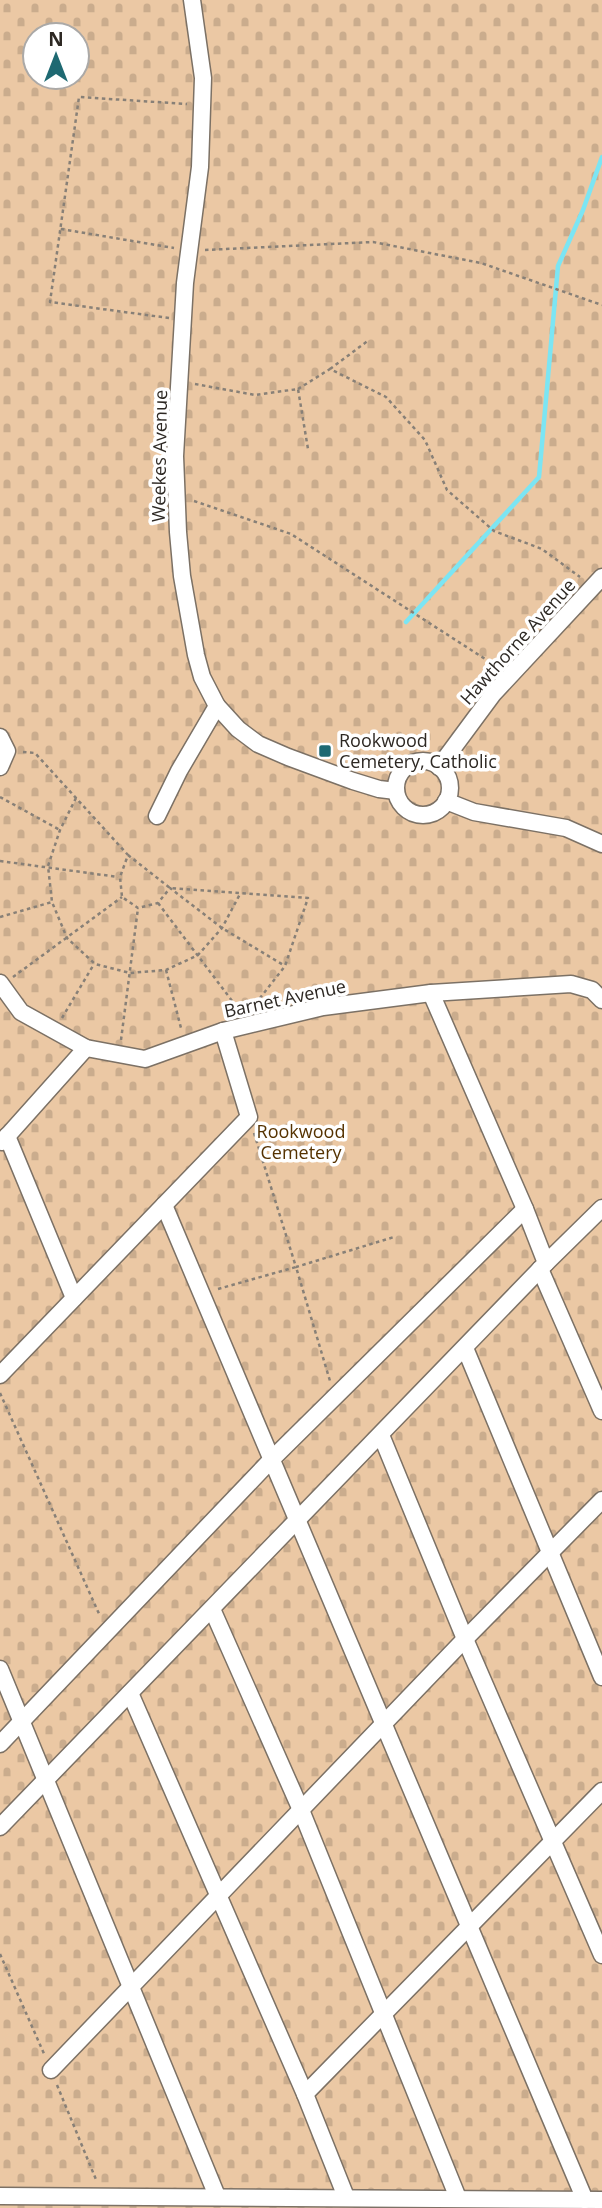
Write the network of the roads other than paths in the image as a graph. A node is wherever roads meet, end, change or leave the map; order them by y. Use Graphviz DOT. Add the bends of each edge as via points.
graph roads {
  1 [pos="192,0"];
  2 [pos="597,582"];
  3 [pos="217,706"];
  4 [pos="4,744"];
  5 [pos="0,767"];
  6 [pos="439,767"];
  7 [pos="396,791"];
  8 [pos="446,802"];
  9 [pos="157,816"];
  10 [pos="602,844"];
  11 [pos="1,984"];
  12 [pos="430,993"];
  13 [pos="602,1000"];
  14 [pos="223,1031"];
  15 [pos="86,1048"];
  16 [pos="4,1140"];
  17 [pos="164,1205"];
  18 [pos="602,1208"];
  19 [pos="525,1209"];
  20 [pos="543,1266"];
  21 [pos="74,1298"];
  22 [pos="465,1348"];
  23 [pos="0,1376"];
  24 [pos="602,1411"];
  25 [pos="381,1434"];
  26 [pos="271,1460"];
  27 [pos="602,1500"];
  28 [pos="296,1522"];
  29 [pos="550,1554"];
  30 [pos="212,1609"];
  31 [pos="465,1639"];
  32 [pos="0,1669"];
  33 [pos="602,1677"];
  34 [pos="130,1693"];
  35 [pos="22,1721"];
  36 [pos="383,1725"];
  37 [pos="0,1744"];
  38 [pos="47,1779"];
  39 [pos="602,1791"];
  40 [pos="301,1810"];
  41 [pos="0,1827"];
  42 [pos="552,1842"];
  43 [pos="218,1896"];
  44 [pos="468,1927"];
  45 [pos="602,1955"];
  46 [pos="131,1986"];
  47 [pos="385,2013"];
  48 [pos="51,2070"];
  49 [pos="305,2094"];
  50 [pos="0,2196"];
  51 [pos="218,2196"];
  52 [pos="346,2197"];
  53 [pos="458,2198"];
  54 [pos="584,2200"];
  55 [pos="602,2200"];
  56 [pos="321,2202"];
  57 [pos="105,2203"];
  1 -- 3 [label="street, Weekes Avenue" via="203,78 200,167 183,320 176,495 190,623 202,677"];
  2 -- 6 [label="street, Hawthorne Avenue" via="493,694"];
  3 -- 7 [label="street, Weekes Avenue" via="268,749 366,785"];
  3 -- 9 [label="street"];
  4 -- 5 [label="street"];
  6 -- 7 [label="street" via="419,762 407,767 398,778"];
  6 -- 8 [label="street" via="449,783"];
  7 -- 8 [label="street" via="401,804 417,815 431,814"];
  8 -- 10 [label="street" via="474,812 566,828"];
  11 -- 15 [label="street, Barnet Avenue" via="21,1012"];
  12 -- 13 [label="street, Barnet Avenue" via="571,984 592,990"];
  12 -- 14 [label="street, Barnet Avenue" via="323,1007"];
  12 -- 19 [label="street"];
  14 -- 15 [label="street, Barnet Avenue" via="145,1059"];
  14 -- 17 [label="street" via="249,1117"];
  15 -- 16 [label="street"];
  16 -- 21 [label="street"];
  17 -- 21 [label="street"];
  17 -- 26 [label="street"];
  18 -- 20 [label="street"];
  19 -- 20 [label="street"];
  19 -- 26 [label="street"];
  20 -- 22 [label="street"];
  20 -- 24 [label="street"];
  21 -- 23 [label="street"];
  22 -- 25 [label="street"];
  22 -- 29 [label="street"];
  25 -- 28 [label="street"];
  25 -- 31 [label="street"];
  26 -- 28 [label="street"];
  26 -- 35 [label="street"];
  27 -- 29 [label="street"];
  28 -- 30 [label="street"];
  28 -- 36 [label="street"];
  29 -- 31 [label="street"];
  29 -- 33 [label="street"];
  30 -- 34 [label="street"];
  30 -- 40 [label="street"];
  31 -- 36 [label="street"];
  31 -- 42 [label="street"];
  32 -- 35 [label="street"];
  34 -- 38 [label="street"];
  34 -- 43 [label="street"];
  35 -- 37 [label="street"];
  35 -- 38 [label="street"];
  36 -- 40 [label="street"];
  36 -- 44 [label="street"];
  38 -- 41 [label="street"];
  38 -- 46 [label="street"];
  39 -- 42 [label="street"];
  40 -- 43 [label="street"];
  40 -- 47 [label="street"];
  42 -- 44 [label="street"];
  42 -- 45 [label="street"];
  43 -- 46 [label="street"];
  43 -- 49 [label="street"];
  44 -- 47 [label="street"];
  44 -- 54 [label="street"];
  46 -- 48 [label="street"];
  46 -- 51 [label="street"];
  47 -- 49 [label="street"];
  47 -- 53 [label="street"];
  49 -- 52 [label="street"];
  50 -- 57 [label="street"];
  51 -- 56 [label="street"];
  51 -- 57 [label="street"];
  52 -- 53 [label="street"];
  52 -- 56 [label="street"];
  53 -- 54 [label="street"];
  54 -- 55 [label="street"];
}
